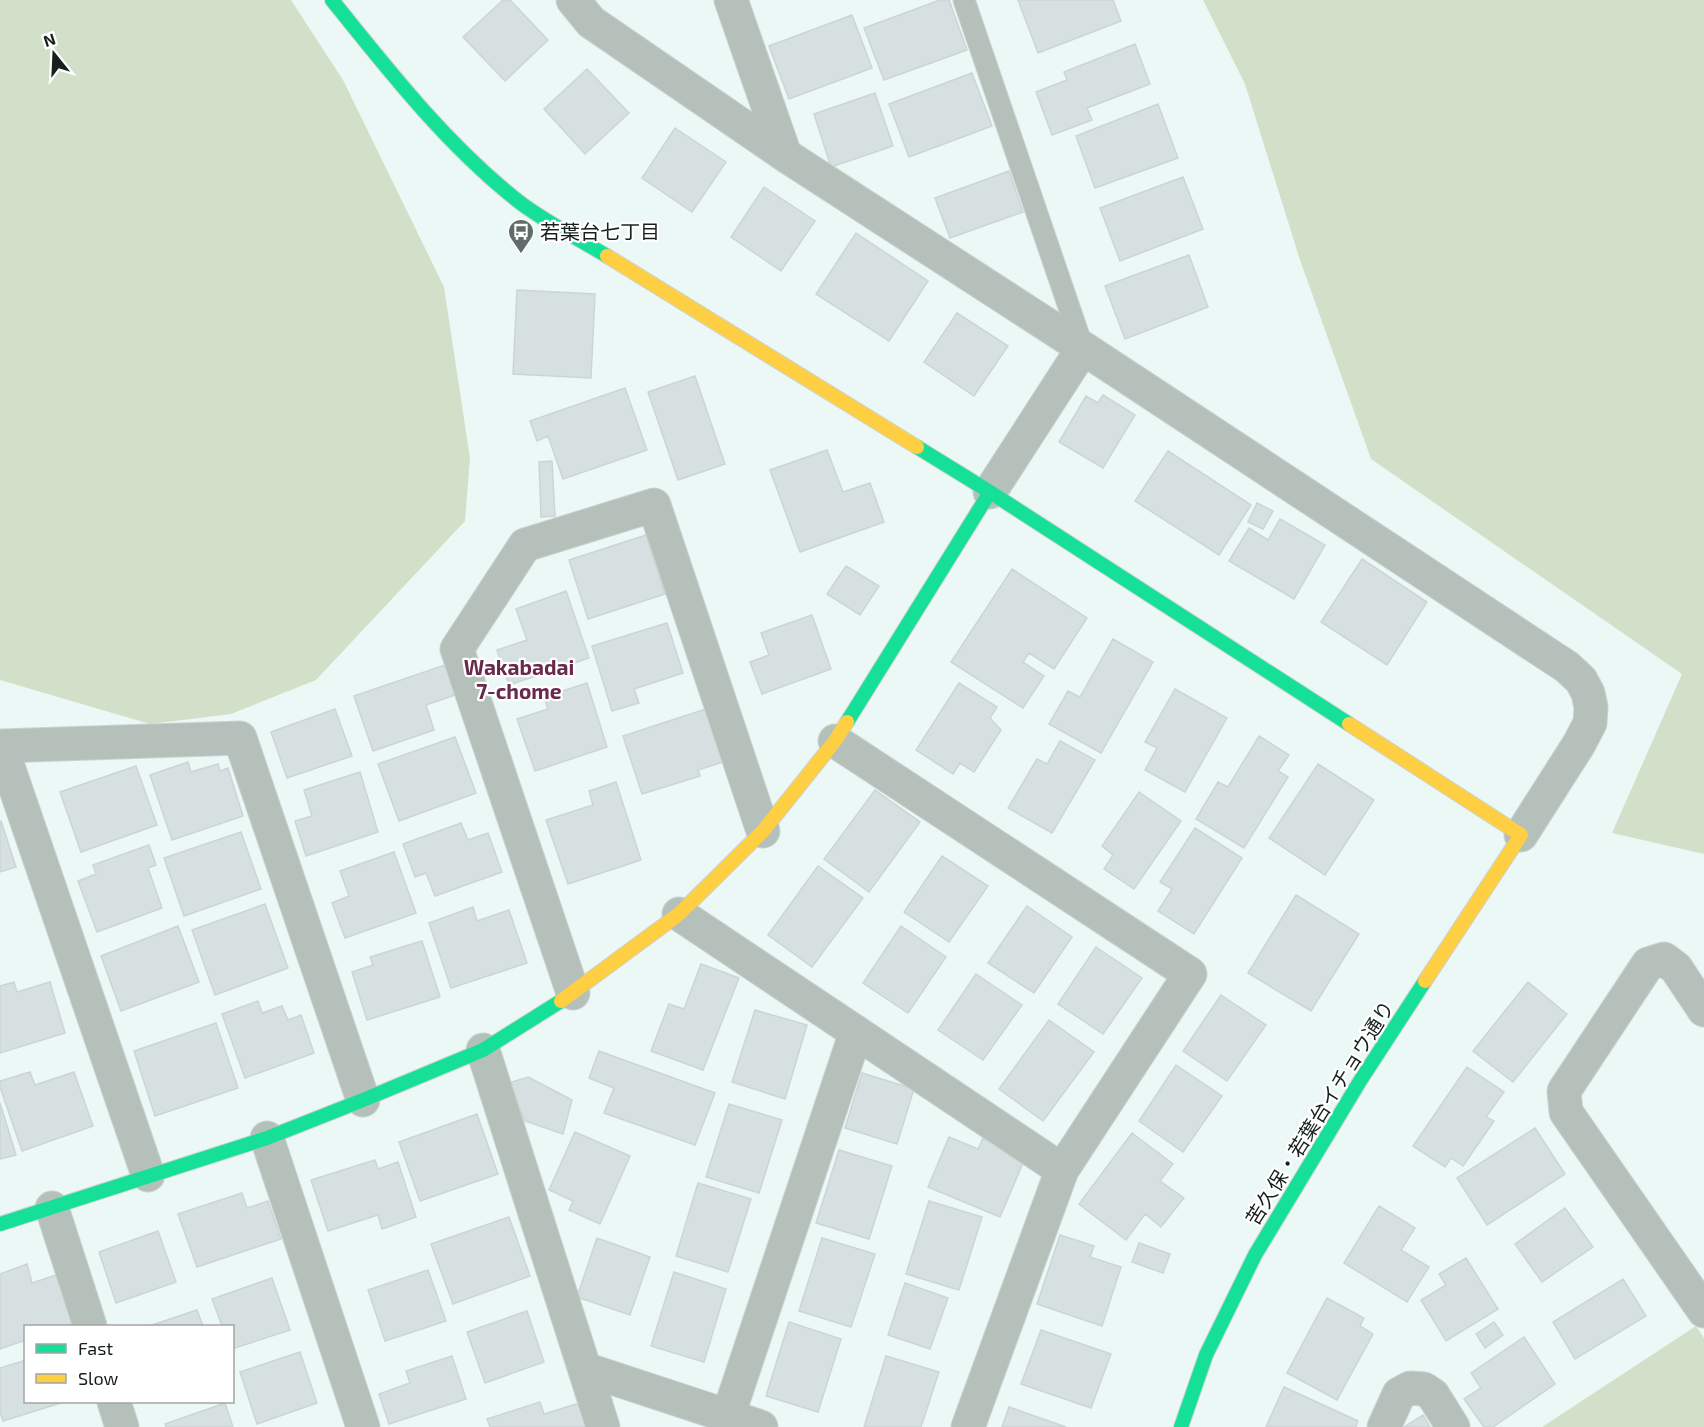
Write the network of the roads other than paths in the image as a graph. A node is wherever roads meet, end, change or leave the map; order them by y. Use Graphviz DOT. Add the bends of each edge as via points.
graph roads {
  1 [pos="332,0"];
  2 [pos="573,0"];
  3 [pos="731,0"];
  4 [pos="963,0"];
  5 [pos="785,155"];
  6 [pos="1083,348"];
  7 [pos="990,492"];
  8 [pos="835,741"];
  9 [pos="763,831"];
  10 [pos="1521,835"];
  11 [pos="679,914"];
  12 [pos="573,993"];
  13 [pos="1704,1010"];
  14 [pos="855,1032"];
  15 [pos="483,1050"];
  16 [pos="363,1100"];
  17 [pos="267,1138"];
  18 [pos="1062,1170"];
  19 [pos="148,1175"];
  20 [pos="52,1208"];
  21 [pos="0,1224"];
  22 [pos="1704,1311"];
  23 [pos="90,1325"];
  24 [pos="585,1370"];
  25 [pos="115,1403"];
  26 [pos="728,1416"];
  27 [pos="122,1427"];
  28 [pos="363,1427"];
  29 [pos="603,1427"];
  30 [pos="761,1427"];
  31 [pos="968,1427"];
  32 [pos="1181,1427"];
  33 [pos="1384,1427"];
  34 [pos="1453,1427"];
  1 -- 7 [label="street" via="461,152 519,201"];
  2 -- 5 [label="street" via="591,22"];
  3 -- 5 [label="street"];
  4 -- 6 [label="lane"];
  5 -- 6 [label="street"];
  6 -- 7 [label="street"];
  6 -- 10 [label="street" via="1567,667 1581,680 1591,707 1590,723"];
  7 -- 8 [label="street"];
  7 -- 10 [label="street"];
  8 -- 9 [label="street"];
  8 -- 18 [label="street" via="1190,974"];
  9 -- 11 [label="street"];
  9 -- 12 [label="street" via="654,505 525,545 457,649"];
  10 -- 32 [label="street, 苦久保・若葉台イチョウ通り" via="1360,1081 1254,1255 1206,1355"];
  11 -- 12 [label="street"];
  11 -- 14 [label="street"];
  12 -- 15 [label="street"];
  13 -- 22 [label="street" via="1676,968 1664,959 1648,964 1564,1091 1566,1112"];
  14 -- 18 [label="street"];
  14 -- 26 [label="street"];
  15 -- 16 [label="street"];
  15 -- 24 [label="street"];
  16 -- 17 [label="street"];
  16 -- 19 [label="street" via="240,738 2,746"];
  17 -- 19 [label="street"];
  17 -- 28 [label="street"];
  18 -- 31 [label="street"];
  19 -- 20 [label="street"];
  20 -- 21 [label="street"];
  20 -- 23 [label="street"];
  24 -- 26 [label="street"];
  24 -- 29 [label="street"];
  25 -- 27 [label="street"];
  26 -- 30 [label="street"];
  33 -- 34 [label="street" via="1398,1394 1410,1388 1424,1389 1433,1395"];
}
